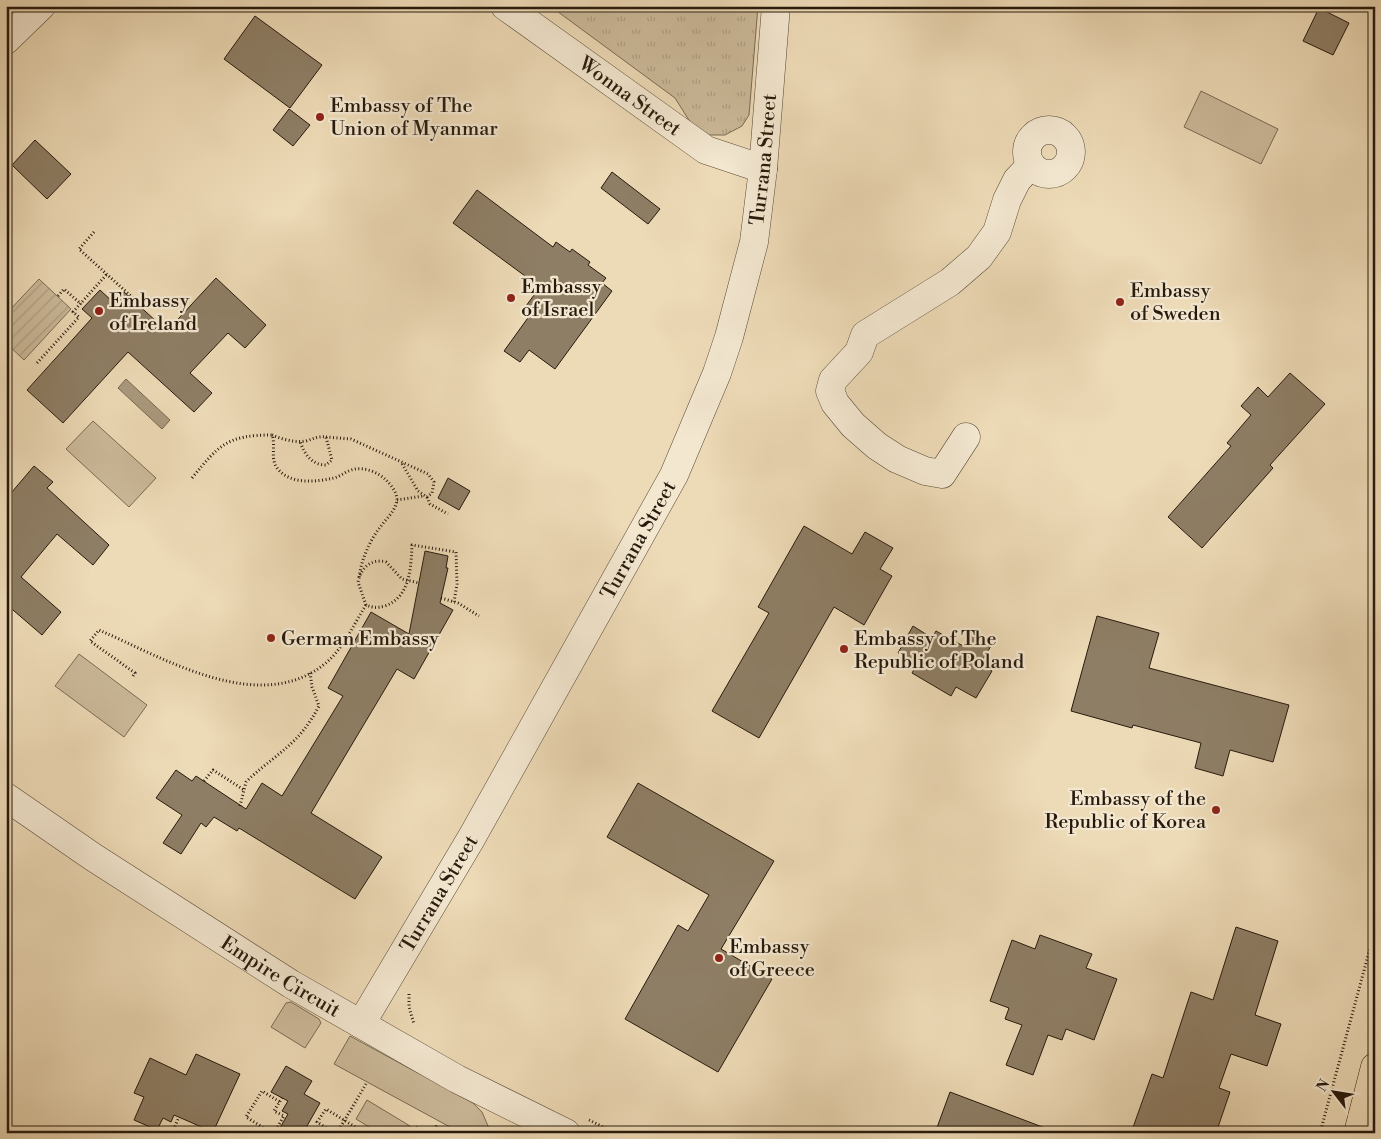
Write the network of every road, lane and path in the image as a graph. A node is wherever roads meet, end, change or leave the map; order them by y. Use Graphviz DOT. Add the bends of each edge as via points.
graph roads {
  1 [pos="41,6"];
  2 [pos="505,6"];
  3 [pos="776,6"];
  4 [pos="6,40"];
  5 [pos="1030,165"];
  6 [pos="763,169"];
  7 [pos="94,232"];
  8 [pos="107,274"];
  9 [pos="58,296"];
  10 [pos="133,298"];
  11 [pos="81,304"];
  12 [pos="37,363"];
  13 [pos="272,434"];
  14 [pos="326,437"];
  15 [pos="966,437"];
  16 [pos="300,441"];
  17 [pos="401,462"];
  18 [pos="192,478"];
  19 [pos="425,496"];
  20 [pos="397,500"];
  21 [pos="448,514"];
  22 [pos="359,578"];
  23 [pos="408,581"];
  24 [pos="419,583"];
  25 [pos="441,598"];
  26 [pos="454,602"];
  27 [pos="366,605"];
  28 [pos="478,616"];
  29 [pos="310,672"];
  30 [pos="133,676"];
  31 [pos="204,781"];
  32 [pos="244,790"];
  33 [pos="6,797"];
  34 [pos="240,806"];
  35 [pos="1375,930"];
  36 [pos="361,1024"];
  37 [pos="1375,1067"];
  38 [pos="366,1084"];
  39 [pos="179,1117"];
  40 [pos="343,1119"];
  41 [pos="437,1124"];
  42 [pos="532,1125"];
  43 [pos="416,1127"];
  44 [pos="266,1131"];
  45 [pos="172,1133"];
  46 [pos="273,1133"];
  47 [pos="336,1133"];
  48 [pos="365,1133"];
  49 [pos="425,1133"];
  50 [pos="434,1133"];
  51 [pos="566,1133"];
  52 [pos="1320,1133"];
  53 [pos="1358,1133"];
  1 -- 4 [label="street"];
  2 -- 6 [label="street, Wonna Street" via="706,150"];
  3 -- 6 [label="street, Turrana Street"];
  5 -- 15 [label="street" via="1017,180 997,232 979,257 950,282 865,335 859,352 833,380 830,391 835,403 859,430 897,459 925,471 942,474"];
  6 -- 36 [label="street, Turrana Street" via="754,242 729,337 700,419 678,467 472,837"];
  7 -- 8 [label="path" via="78,249"];
  8 -- 10 [label="path"];
  8 -- 11 [label="path"];
  9 -- 11 [label="path" via="64,289"];
  11 -- 12 [label="path" via="73,312 79,317"];
  13 -- 16 [label="path" via="283,440"];
  13 -- 18 [label="path" via="230,439 213,452"];
  13 -- 20 [label="path" via="277,468 285,475 307,482 334,478 356,469 366,470 386,480"];
  14 -- 16 [label="path"];
  14 -- 16 [label="path" via="332,455 332,460 326,465 308,458"];
  14 -- 17 [label="path" via="351,439"];
  17 -- 19 [label="path" via="414,486"];
  17 -- 19 [label="path" via="428,474 434,482 434,490"];
  19 -- 20 [label="path"];
  19 -- 21 [label="path" via="430,504"];
  20 -- 22 [label="path" via="360,566"];
  22 -- 23 [label="path" via="369,563 378,560 389,563 400,577"];
  22 -- 27 [label="path" via="358,588"];
  23 -- 24 [label="path"];
  23 -- 26 [label="path" via="412,545 456,552"];
  23 -- 27 [label="path" via="402,595 391,603 374,609"];
  25 -- 26 [label="path"];
  26 -- 28 [label="path"];
  27 -- 29 [label="path" via="338,651"];
  29 -- 30 [label="path" via="286,682 260,685 230,683 99,630 90,641 135,673"];
  29 -- 32 [label="path" via="319,706 308,726 292,744 250,778"];
  31 -- 32 [label="path" via="213,770"];
  32 -- 34 [label="path"];
  33 -- 36 [label="street, Empire Circuit" via="240,952"];
  35 -- 52 [label="path"];
  36 -- 42 [label="street, Empire Circuit"];
  37 -- 53 [label="highway"];
  38 -- 40 [label="path"];
  39 -- 45 [label="path"];
  40 -- 47 [label="path"];
  40 -- 47 [label="path" via="326,1109 317,1122"];
  40 -- 48 [label="path"];
  41 -- 50 [label="path"];
  42 -- 51 [label="street, Empire Circuit"];
  43 -- 49 [label="path"];
  44 -- 46 [label="path"];
  44 -- 46 [label="path" via="246,1117 262,1091 281,1100 274,1110 284,1116"];
}
